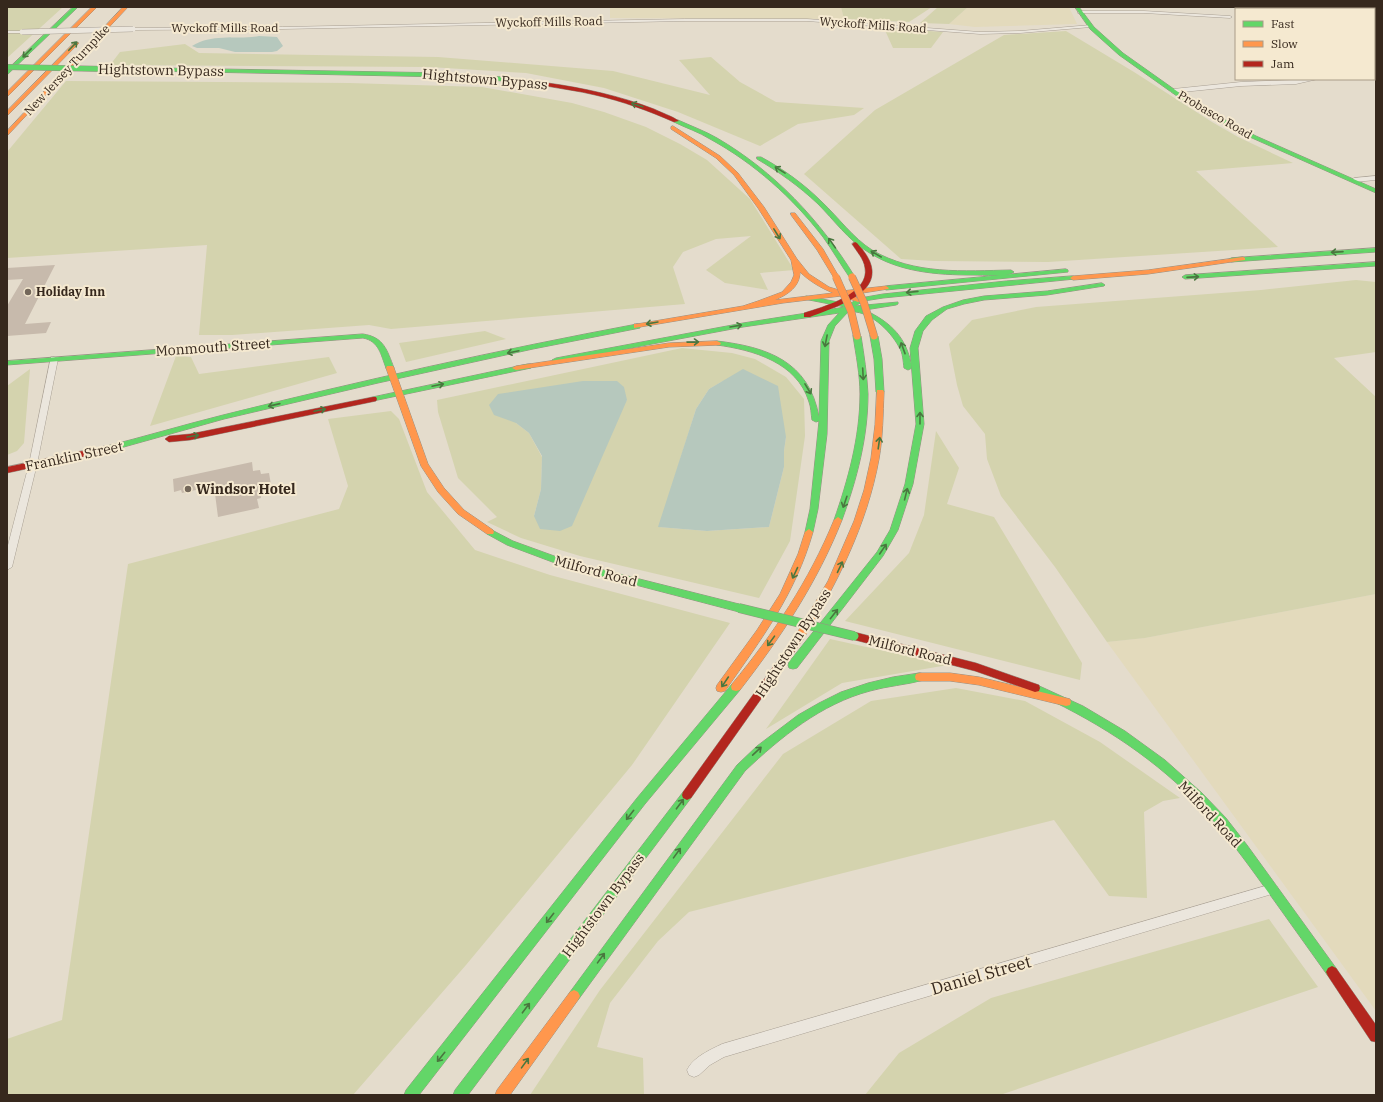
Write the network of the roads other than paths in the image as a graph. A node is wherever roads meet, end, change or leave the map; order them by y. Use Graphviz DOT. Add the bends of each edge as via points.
graph roads {
  1 [pos="76,7"];
  2 [pos="95,7"];
  3 [pos="126,7"];
  4 [pos="1078,9"];
  5 [pos="1230,17"];
  6 [pos="100,18"];
  7 [pos="1091,26"];
  8 [pos="7,32"];
  9 [pos="7,67"];
  10 [pos="103,72"];
  11 [pos="7,73"];
  12 [pos="1307,80"];
  13 [pos="1173,91"];
  14 [pos="7,95"];
  15 [pos="7,114"];
  16 [pos="671,123"];
  17 [pos="7,134"];
  18 [pos="754,177"];
  19 [pos="1376,178"];
  20 [pos="1354,180"];
  21 [pos="1376,191"];
  22 [pos="788,209"];
  23 [pos="832,215"];
  24 [pos="1376,250"];
  25 [pos="1243,259"];
  26 [pos="794,260"];
  27 [pos="1376,264"];
  28 [pos="1333,267"];
  29 [pos="1376,270"];
  30 [pos="1066,271"];
  31 [pos="1127,282"];
  32 [pos="860,295"];
  33 [pos="838,298"];
  34 [pos="896,303"];
  35 [pos="850,305"];
  36 [pos="746,307"];
  37 [pos="807,315"];
  38 [pos="54,360"];
  39 [pos="7,363"];
  40 [pos="516,368"];
  41 [pos="394,377"];
  42 [pos="400,393"];
  43 [pos="140,441"];
  44 [pos="913,456"];
  45 [pos="33,464"];
  46 [pos="7,470"];
  47 [pos="814,509"];
  48 [pos="7,567"];
  49 [pos="787,673"];
  50 [pos="774,689"];
  51 [pos="1066,702"];
  52 [pos="671,762"];
  53 [pos="711,763"];
  54 [pos="1272,888"];
  55 [pos="1376,1036"];
  56 [pos="694,1070"];
  57 [pos="411,1095"];
  58 [pos="460,1095"];
  59 [pos="502,1095"];
  1 -- 11 [label="main road, one-way"];
  2 -- 14 [label="main road, New Jersey Turnpike"];
  3 -- 17 [label="main road, New Jersey Turnpike"];
  4 -- 5 [label="street"];
  4 -- 7 [label="main road, Probasco Road"];
  15 -- 6 [label="main road, New Jersey Turnpike, one-way"];
  7 -- 8 [label="street, Wyckoff Mills Road, bridge" via="980,33 807,20 685,20"];
  7 -- 13 [label="main road, Probasco Road" via="1118,52"];
  9 -- 10 [label="main road, Hightstown Bypass, bridge"];
  10 -- 11 [label="main road, Hightstown Bypass"];
  10 -- 16 [label="main road, Hightstown Bypass" via="489,76 586,91 631,103"];
  12 -- 13 [label="street"];
  13 -- 20 [label="main road, Probasco Road" via="1236,129"];
  16 -- 18 [label="main road, Hightstown Bypass"];
  23 -- 16 [label="main road, one-way" via="805,188 774,166 703,129"];
  16 -- 26 [label="main road, one-way" via="732,169 761,207"];
  53 -- 16 [label="main road, Hightstown Bypass, one-way, bridge" via="805,630 830,588 854,535 870,488 879,438 881,382 874,336 864,303 852,276 821,229 782,188 735,152 707,135"];
  19 -- 20 [label="street"];
  20 -- 21 [label="main road, Probasco Road"];
  22 -- 52 [label="main road, Hightstown Bypass, one-way, bridge" via="813,239 836,278 857,336 863,382 860,437 853,477 831,538 800,597 774,638"];
  30 -- 23 [label="main road, one-way" via="954,273 913,268 873,253"];
  23 -- 32 [label="main road" via="867,261 869,278"];
  24 -- 25 [label="main road, one-way"];
  25 -- 30 [label="main road"];
  25 -- 32 [label="main road, one-way" via="1148,272 889,295"];
  26 -- 33 [label="main road" via="811,279"];
  26 -- 36 [label="main road" via="797,274 792,287 777,296"];
  27 -- 28 [label="main road"];
  28 -- 29 [label="main road"];
  31 -- 28 [label="main road, one-way"];
  30 -- 32 [label="main road" via="961,280"];
  31 -- 34 [label="main road" via="1038,288"];
  44 -- 31 [label="main road, one-way" via="920,424 914,342 921,326 929,317 949,306 975,300"];
  32 -- 33 [label="main road"];
  32 -- 34 [label="main road" via="877,302"];
  32 -- 35 [label="main road"];
  33 -- 35 [label="main road"];
  33 -- 36 [label="main road" via="806,298"];
  33 -- 37 [label="main road"];
  34 -- 35 [label="main road"];
  35 -- 37 [label="main road"];
  44 -- 35 [label="main road, one-way" via="911,391 902,346 887,327"];
  35 -- 47 [label="main road, one-way" via="832,325 825,341 824,427"];
  36 -- 41 [label="main road, one-way" via="615,330"];
  40 -- 37 [label="main road, one-way" via="680,336"];
  38 -- 39 [label="main road, Monmouth Street"];
  38 -- 41 [label="main road, Monmouth Street" via="364,336 379,341"];
  38 -- 45 [label="street"];
  42 -- 40 [label="main road, one-way"];
  40 -- 47 [label="main road, one-way" via="688,342 735,345 768,355 798,375 814,400"];
  41 -- 42 [label="main road, Milford Road"];
  41 -- 43 [label="main road, one-way" via="230,416"];
  43 -- 42 [label="main road, one-way" via="190,437"];
  42 -- 51 [label="main road, Milford Road, bridge" via="422,459 429,473 452,503 490,533 522,549 568,565 998,674"];
  43 -- 45 [label="main road, Franklin Street"];
  49 -- 44 [label="main road, one-way" via="888,541 905,499"];
  45 -- 46 [label="main road, Franklin Street"];
  45 -- 48 [label="street"];
  47 -- 52 [label="main road, one-way" via="801,560 778,607"];
  50 -- 53 [label="main road"];
  51 -- 54 [label="main road, Milford Road" via="1114,731 1181,782 1226,827"];
  59 -- 51 [label="main road, one-way" via="736,773 769,740 805,714 860,688 914,677 970,680"];
  52 -- 57 [label="main road, Hightstown Bypass, one-way"];
  58 -- 53 [label="main road, Hightstown Bypass, one-way"];
  54 -- 55 [label="main road, Milford Road"];
  54 -- 56 [label="street, Daniel Street" via="722,1051 705,1060"];
}
